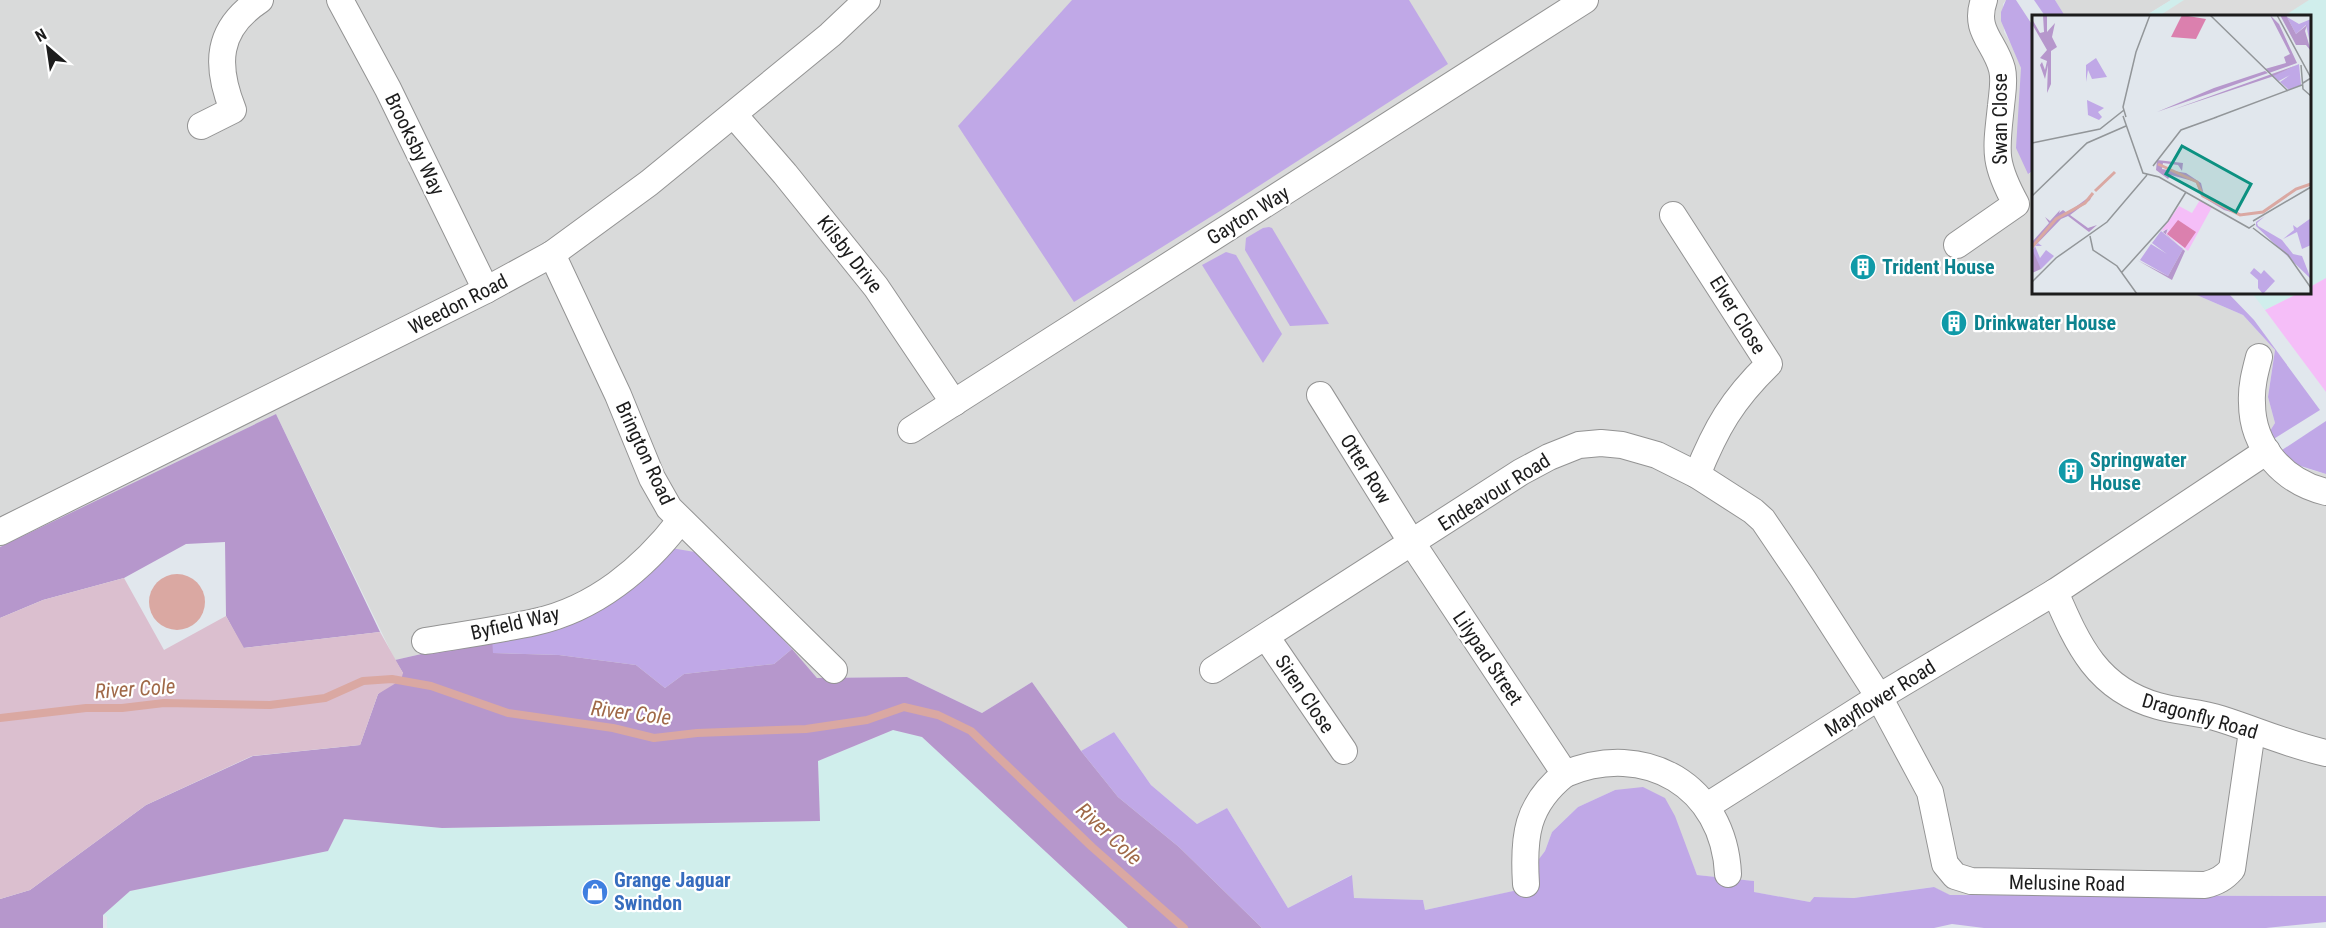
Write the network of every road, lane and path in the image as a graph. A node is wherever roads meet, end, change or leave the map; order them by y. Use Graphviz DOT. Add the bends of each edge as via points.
graph roads {
  1 [pos="260,0"];
  2 [pos="340,0"];
  3 [pos="867,0"];
  4 [pos="1585,0"];
  5 [pos="1983,0"];
  6 [pos="734,115"];
  7 [pos="201,126"];
  8 [pos="1673,215"];
  9 [pos="1958,245"];
  10 [pos="552,254"];
  11 [pos="486,290"];
  12 [pos="2259,357"];
  13 [pos="1320,394"];
  14 [pos="954,403"];
  15 [pos="911,430"];
  16 [pos="2267,452"];
  17 [pos="1697,475"];
  18 [pos="2326,492"];
  19 [pos="680,521"];
  20 [pos="0,532"];
  21 [pos="1412,543"];
  22 [pos="2055,592"];
  23 [pos="1266,638"];
  24 [pos="425,641"];
  25 [pos="834,670"];
  26 [pos="1213,670"];
  27 [pos="1879,697"];
  28 [pos="2252,731"];
  29 [pos="1344,751"];
  30 [pos="2326,753"];
  31 [pos="1565,774"];
  32 [pos="1707,806"];
  33 [pos="1728,874"];
  34 [pos="1526,884"];
  1 -- 7 [label="street" via="239,17 223,49 222,75 233,110"];
  2 -- 11 [label="street, Brooksby Way"];
  3 -- 6 [label="street, Weedon Road"];
  4 -- 14 [label="street, Gayton Way"];
  5 -- 9 [label="street, Swan Close" via="1981,26 1998,59 2003,79 1997,156 2004,183 2016,204"];
  6 -- 10 [label="street, Weedon Road"];
  6 -- 14 [label="street, Kilsby Drive" via="876,287"];
  8 -- 17 [label="street, Elver Close" via="1769,364 1729,408"];
  10 -- 11 [label="street, Weedon Road"];
  10 -- 19 [label="street, Brington Road" via="656,486"];
  11 -- 20 [label="street, Weedon Road"];
  12 -- 16 [label="street" via="2252,403 2254,422"];
  13 -- 21 [label="street, Otter Row"];
  14 -- 15 [label="street, Gayton Way"];
  16 -- 18 [label="street" via="2288,476"];
  16 -- 22 [label="street, Mayflower Road"];
  17 -- 21 [label="street, Endeavour Road" via="1657,455 1622,445 1580,445 1521,472"];
  17 -- 27 [label="street, Endeavour Road" via="1763,520"];
  19 -- 24 [label="street, Byfield Way" via="645,562 581,605 536,622"];
  19 -- 25 [label="street, Brington Road"];
  21 -- 23 [label="street, Endeavour Road"];
  21 -- 31 [label="street, Lilypad Street"];
  22 -- 27 [label="street, Mayflower Road"];
  22 -- 28 [label="street, Dragonfly Road" via="2077,642 2110,683 2159,707 2200,713"];
  23 -- 26 [label="street, Endeavour Road"];
  23 -- 29 [label="street, Siren Close"];
  27 -- 28 [label="street, Melusine Road" via="1930,792 1945,864 1955,876 1971,881 2205,885 2217,882 2232,869"];
  27 -- 32 [label="street, Mayflower Road"];
  28 -- 30 [label="street, Dragonfly Road"];
  31 -- 32 [label="street" via="1595,763 1623,761 1650,766 1668,774"];
  31 -- 34 [label="street" via="1542,796 1528,825 1524,849"];
  32 -- 33 [label="street" via="1725,842"];
}
